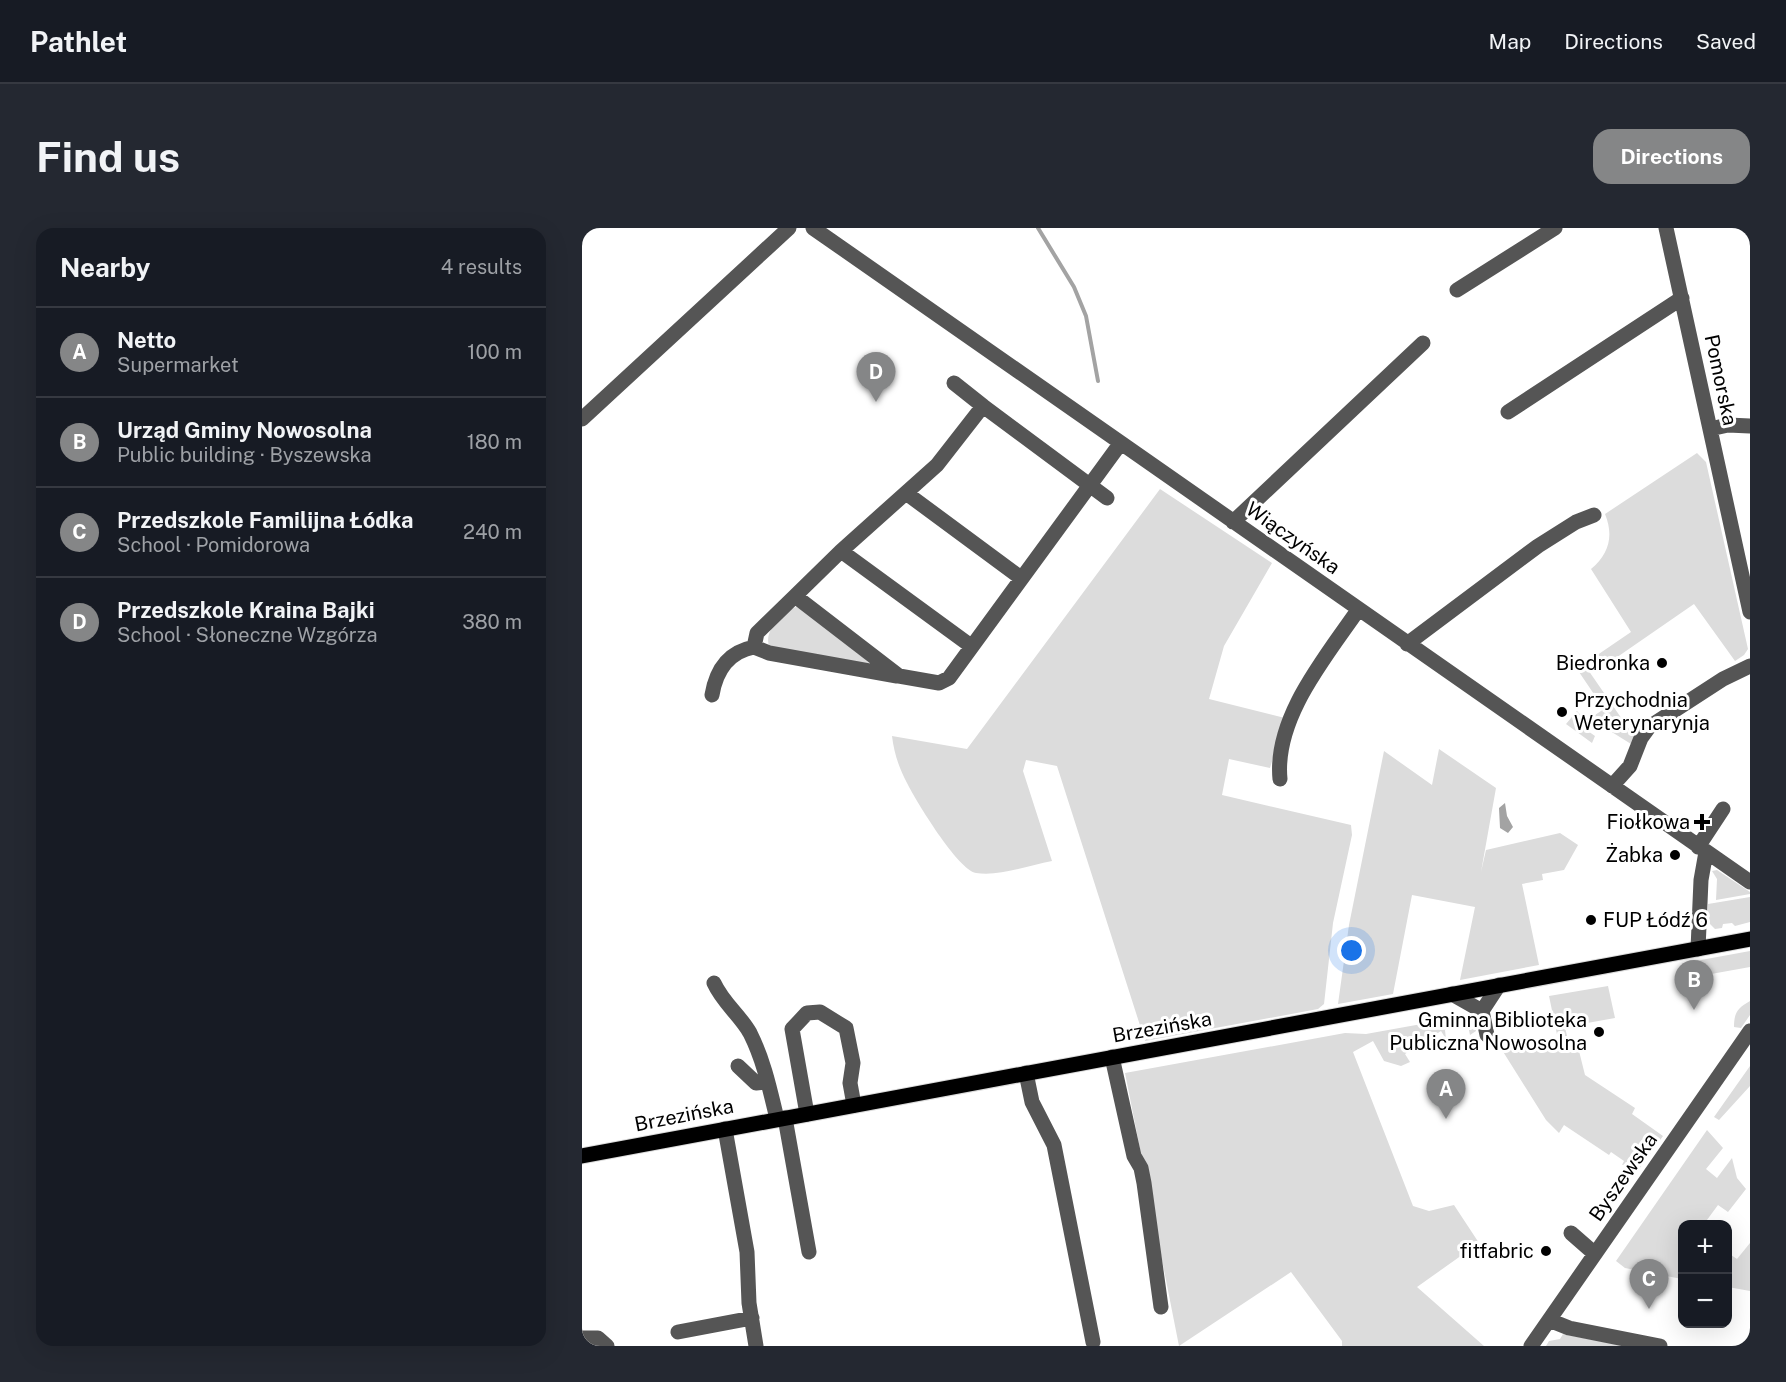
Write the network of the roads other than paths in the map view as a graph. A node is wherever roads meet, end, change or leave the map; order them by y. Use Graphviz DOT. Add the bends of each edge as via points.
graph roads {
  1 [pos="789,228"];
  2 [pos="813,228"];
  3 [pos="1555,228"];
  4 [pos="1666,228"];
  5 [pos="1457,290"];
  6 [pos="1682,298"];
  7 [pos="1423,343"];
  8 [pos="954,383"];
  9 [pos="983,406"];
  10 [pos="1508,412"];
  11 [pos="582,419"];
  12 [pos="1750,426"];
  13 [pos="1710,429"];
  14 [pos="1120,444"];
  15 [pos="1088,484"];
  16 [pos="906,493"];
  17 [pos="1107,498"];
  18 [pos="1594,515"];
  19 [pos="1233,522"];
  20 [pos="841,551"];
  21 [pos="1021,578"];
  22 [pos="795,596"];
  23 [pos="1358,610"];
  24 [pos="1750,612"];
  25 [pos="1407,644"];
  26 [pos="971,646"];
  27 [pos="754,647"];
  28 [pos="1750,666"];
  29 [pos="900,676"];
  30 [pos="712,695"];
  31 [pos="1280,779"];
  32 [pos="1612,786"];
  33 [pos="1723,809"];
  34 [pos="1702,849"];
  35 [pos="1750,882"];
  36 [pos="1750,939"];
  37 [pos="1698,949"];
  38 [pos="714,983"];
  39 [pos="1499,985"];
  40 [pos="1452,994"];
  41 [pos="1482,1011"];
  42 [pos="1750,1031"];
  43 [pos="1487,1035"];
  44 [pos="1112,1057"];
  45 [pos="738,1066"];
  46 [pos="1026,1074"];
  47 [pos="766,1082"];
  48 [pos="854,1105"];
  49 [pos="807,1114"];
  50 [pos="781,1118"];
  51 [pos="725,1129"];
  52 [pos="582,1156"];
  53 [pos="1570,1233"];
  54 [pos="809,1252"];
  55 [pos="1595,1254"];
  56 [pos="1161,1307"];
  57 [pos="752,1318"];
  58 [pos="1549,1320"];
  59 [pos="678,1332"];
  60 [pos="582,1338"];
  61 [pos="1093,1342"];
  62 [pos="607,1346"];
  63 [pos="756,1346"];
  64 [pos="1531,1346"];
  65 [pos="1660,1346"];
  1 -- 11 [label="street"];
  2 -- 14 [label="street, Wiączyńska"];
  3 -- 5 [label="street"];
  4 -- 6 [label="street, Pomorska"];
  6 -- 10 [label="street"];
  6 -- 13 [label="street, Pomorska"];
  7 -- 19 [label="street"];
  8 -- 9 [label="street"];
  9 -- 15 [label="street"];
  9 -- 16 [label="street" via="945,457"];
  12 -- 13 [label="street"];
  13 -- 24 [label="street, Pomorska"];
  14 -- 15 [label="street"];
  14 -- 19 [label="street, Wiączyńska"];
  15 -- 17 [label="street"];
  15 -- 21 [label="street"];
  16 -- 20 [label="street"];
  16 -- 21 [label="street"];
  18 -- 25 [label="street" via="1538,546"];
  19 -- 23 [label="street, Wiączyńska"];
  20 -- 22 [label="street"];
  20 -- 26 [label="street"];
  21 -- 26 [label="street"];
  22 -- 27 [label="street" via="757,633"];
  22 -- 29 [label="street"];
  23 -- 25 [label="street, Wiączyńska"];
  23 -- 31 [label="street" via="1302,693 1279,755"];
  25 -- 32 [label="street, Wiączyńska"];
  26 -- 29 [label="street" via="949,678 939,683"];
  27 -- 29 [label="street"];
  27 -- 30 [label="street" via="741,649 716,673"];
  28 -- 32 [label="street" via="1649,727 1630,766"];
  32 -- 34 [label="street, Wiączyńska"];
  33 -- 34 [label="street"];
  34 -- 35 [label="street, Wiączyńska"];
  34 -- 37 [label="street"];
  36 -- 37 [label="main road, Brzezińska"];
  37 -- 39 [label="main road, Brzezińska"];
  38 -- 47 [label="street" via="720,997 750,1033 767,1073"];
  39 -- 40 [label="main road, Brzezińska"];
  39 -- 41 [label="street"];
  40 -- 41 [label="street"];
  40 -- 44 [label="main road, Brzezińska"];
  41 -- 43 [label="street"];
  42 -- 55 [label="street, Byszewska"];
  44 -- 46 [label="main road, Brzezińska"];
  44 -- 56 [label="street" via="1134,1156 1144,1183"];
  45 -- 47 [label="street" via="756,1083"];
  46 -- 48 [label="main road, Brzezińska"];
  46 -- 61 [label="street" via="1032,1102 1054,1145"];
  47 -- 50 [label="street"];
  48 -- 49 [label="main road, Brzezińska"];
  48 -- 49 [label="street" via="850,1083 853,1063 846,1028 820,1012 807,1013 792,1029"];
  49 -- 50 [label="main road, Brzezińska"];
  50 -- 51 [label="main road, Brzezińska"];
  50 -- 54 [label="street"];
  51 -- 52 [label="main road, Brzezińska"];
  51 -- 57 [label="street" via="747,1252"];
  53 -- 55 [label="street"];
  55 -- 58 [label="street, Byszewska"];
  57 -- 59 [label="street"];
  57 -- 63 [label="street"];
  58 -- 64 [label="street, Byszewska"];
  58 -- 65 [label="street" via="1569,1328"];
  60 -- 62 [label="street" via="598,1338"];
}
